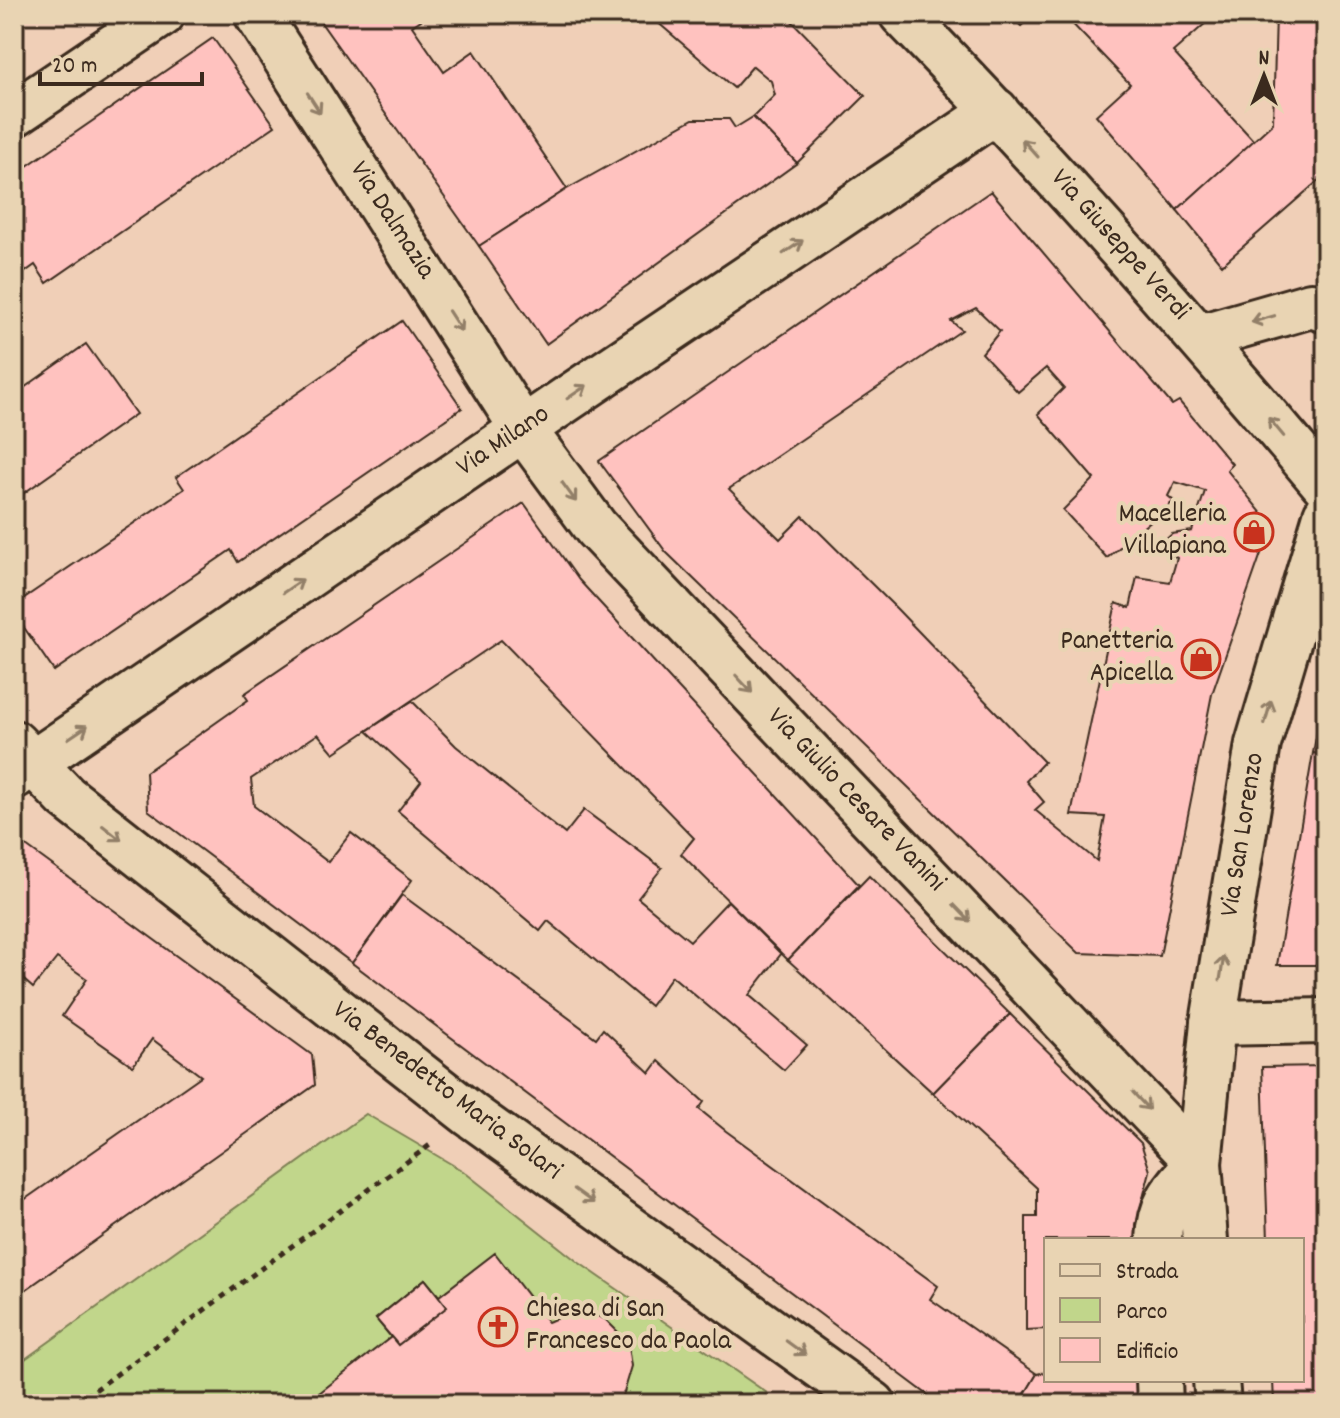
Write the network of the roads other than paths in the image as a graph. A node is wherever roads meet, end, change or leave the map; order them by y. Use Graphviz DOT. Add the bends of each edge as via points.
graph roads {
  1 [pos="162,14"];
  2 [pos="257,14"];
  3 [pos="902,14"];
  4 [pos="996,111"];
  5 [pos="14,114"];
  6 [pos="1326,310"];
  7 [pos="1200,337"];
  8 [pos="523,429"];
  9 [pos="1326,486"];
  10 [pos="1326,515"];
  11 [pos="20,761"];
  12 [pos="1326,1021"];
  13 [pos="1213,1023"];
  14 [pos="1199,1163"];
  15 [pos="1159,1238"];
  16 [pos="1205,1238"];
  17 [pos="1159,1382"];
  18 [pos="1216,1382"];
  19 [pos="873,1404"];
  20 [pos="1160,1404"];
  21 [pos="1218,1404"];
  1 -- 5 [label="street"];
  2 -- 8 [label="street, Via Dalmazia, one-way"];
  3 -- 4 [label="street, Via Giuseppe Verdi"];
  7 -- 4 [label="street, Via Giuseppe Verdi, one-way"];
  8 -- 4 [label="street, Via Milano, one-way"];
  6 -- 7 [label="street, one-way" via="1311,305"];
  9 -- 7 [label="street, Via Giuseppe Verdi, one-way"];
  11 -- 8 [label="street, Via Milano, one-way"];
  8 -- 14 [label="street, Via Giulio Cesare Vanini, one-way" via="596,528"];
  13 -- 10 [label="street, Via San Lorenzo, one-way" via="1258,744"];
  11 -- 19 [label="street, Via Benedetto Maria Solari, one-way" via="471,1115"];
  12 -- 13 [label="street"];
  13 -- 14 [label="street, Via San Lorenzo"];
  14 -- 15 [label="street" via="1168,1197"];
  14 -- 16 [label="street, Via San Lorenzo"];
  17 -- 20 [label="street"];
  18 -- 21 [label="street"];
}
